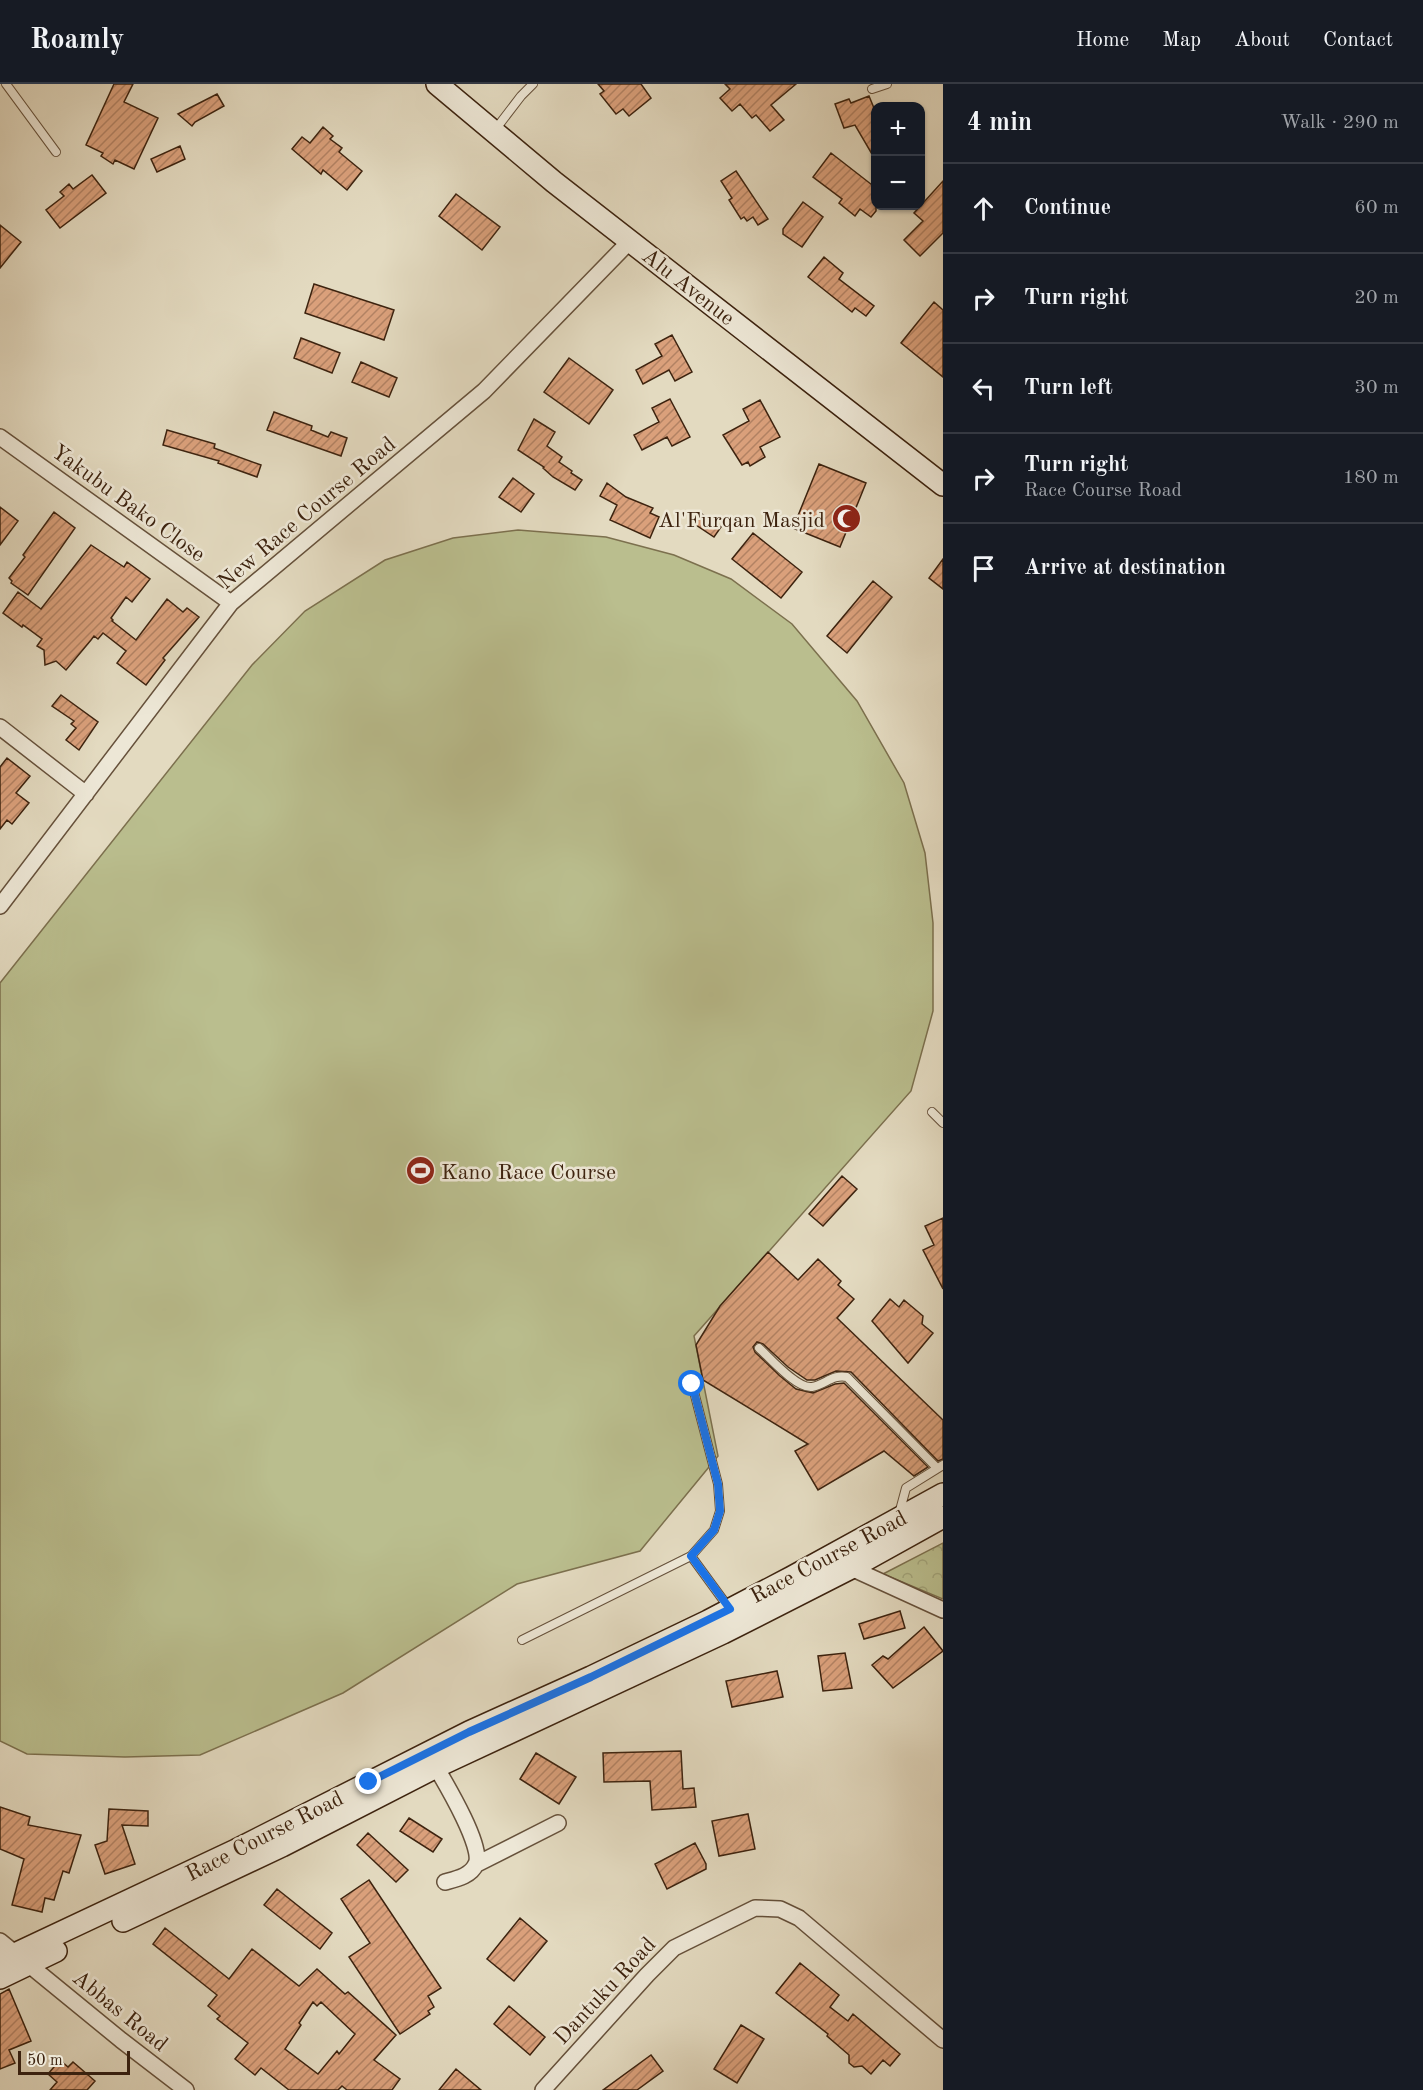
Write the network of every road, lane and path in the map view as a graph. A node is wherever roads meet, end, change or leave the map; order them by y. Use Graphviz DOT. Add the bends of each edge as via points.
graph roads {
  1 [pos="6,84"];
  2 [pos="437,84"];
  3 [pos="533,84"];
  4 [pos="887,84"];
  5 [pos="872,89"];
  6 [pos="494,132"];
  7 [pos="56,152"];
  8 [pos="630,241"];
  9 [pos="0,437"];
  10 [pos="943,485"];
  11 [pos="231,603"];
  12 [pos="0,727"];
  13 [pos="86,794"];
  14 [pos="0,906"];
  15 [pos="932,1112"];
  16 [pos="943,1122"];
  17 [pos="759,1348"];
  18 [pos="692,1384"];
  19 [pos="940,1466"];
  20 [pos="943,1494"];
  21 [pos="943,1517"];
  22 [pos="898,1519"];
  23 [pos="691,1556"];
  24 [pos="851,1568"];
  25 [pos="730,1609"];
  26 [pos="943,1610"];
  27 [pos="522,1640"];
  28 [pos="436,1767"];
  29 [pos="558,1822"];
  30 [pos="477,1864"];
  31 [pos="445,1882"];
  32 [pos="11,1955"];
  33 [pos="0,1978"];
  34 [pos="943,2040"];
  35 [pos="186,2090"];
  36 [pos="543,2090"];
  1 -- 7 [label="lane"];
  2 -- 6 [label="street, Alu Avenue"];
  3 -- 6 [label="lane"];
  4 -- 5 [label="lane"];
  6 -- 8 [label="street, Alu Avenue"];
  8 -- 10 [label="street, Alu Avenue"];
  8 -- 11 [label="street, New Race Course Road" via="484,391"];
  9 -- 11 [label="street, Yakubu Bako Close"];
  11 -- 13 [label="street, New Race Course Road"];
  12 -- 13 [label="street"];
  13 -- 14 [label="street, New Race Course Road"];
  15 -- 16 [label="lane"];
  17 -- 19 [label="lane" via="800,1385 812,1387 840,1375 847,1377"];
  18 -- 23 [label="lane" via="718,1484 720,1511 714,1530"];
  19 -- 22 [label="lane" via="906,1488"];
  20 -- 22 [label="street, Race Course Road"];
  21 -- 24 [label="street, Race Course Road"];
  22 -- 25 [label="street, Race Course Road"];
  23 -- 25 [label="lane"];
  23 -- 27 [label="lane"];
  24 -- 26 [label="street"];
  24 -- 28 [label="street, Race Course Road" via="723,1633"];
  25 -- 32 [label="street, Race Course Road" via="469,1732 205,1865"];
  28 -- 30 [label="street" via="476,1847"];
  28 -- 32 [label="street, Race Course Road" via="282,1846"];
  29 -- 30 [label="street"];
  30 -- 31 [label="street" via="463,1877"];
  32 -- 33 [label="street, Race Course Road"];
  32 -- 35 [label="street, Abbas Road"];
  34 -- 36 [label="street, Dantuku Road" via="799,1918 780,1909 754,1908 674,1948"];
}
